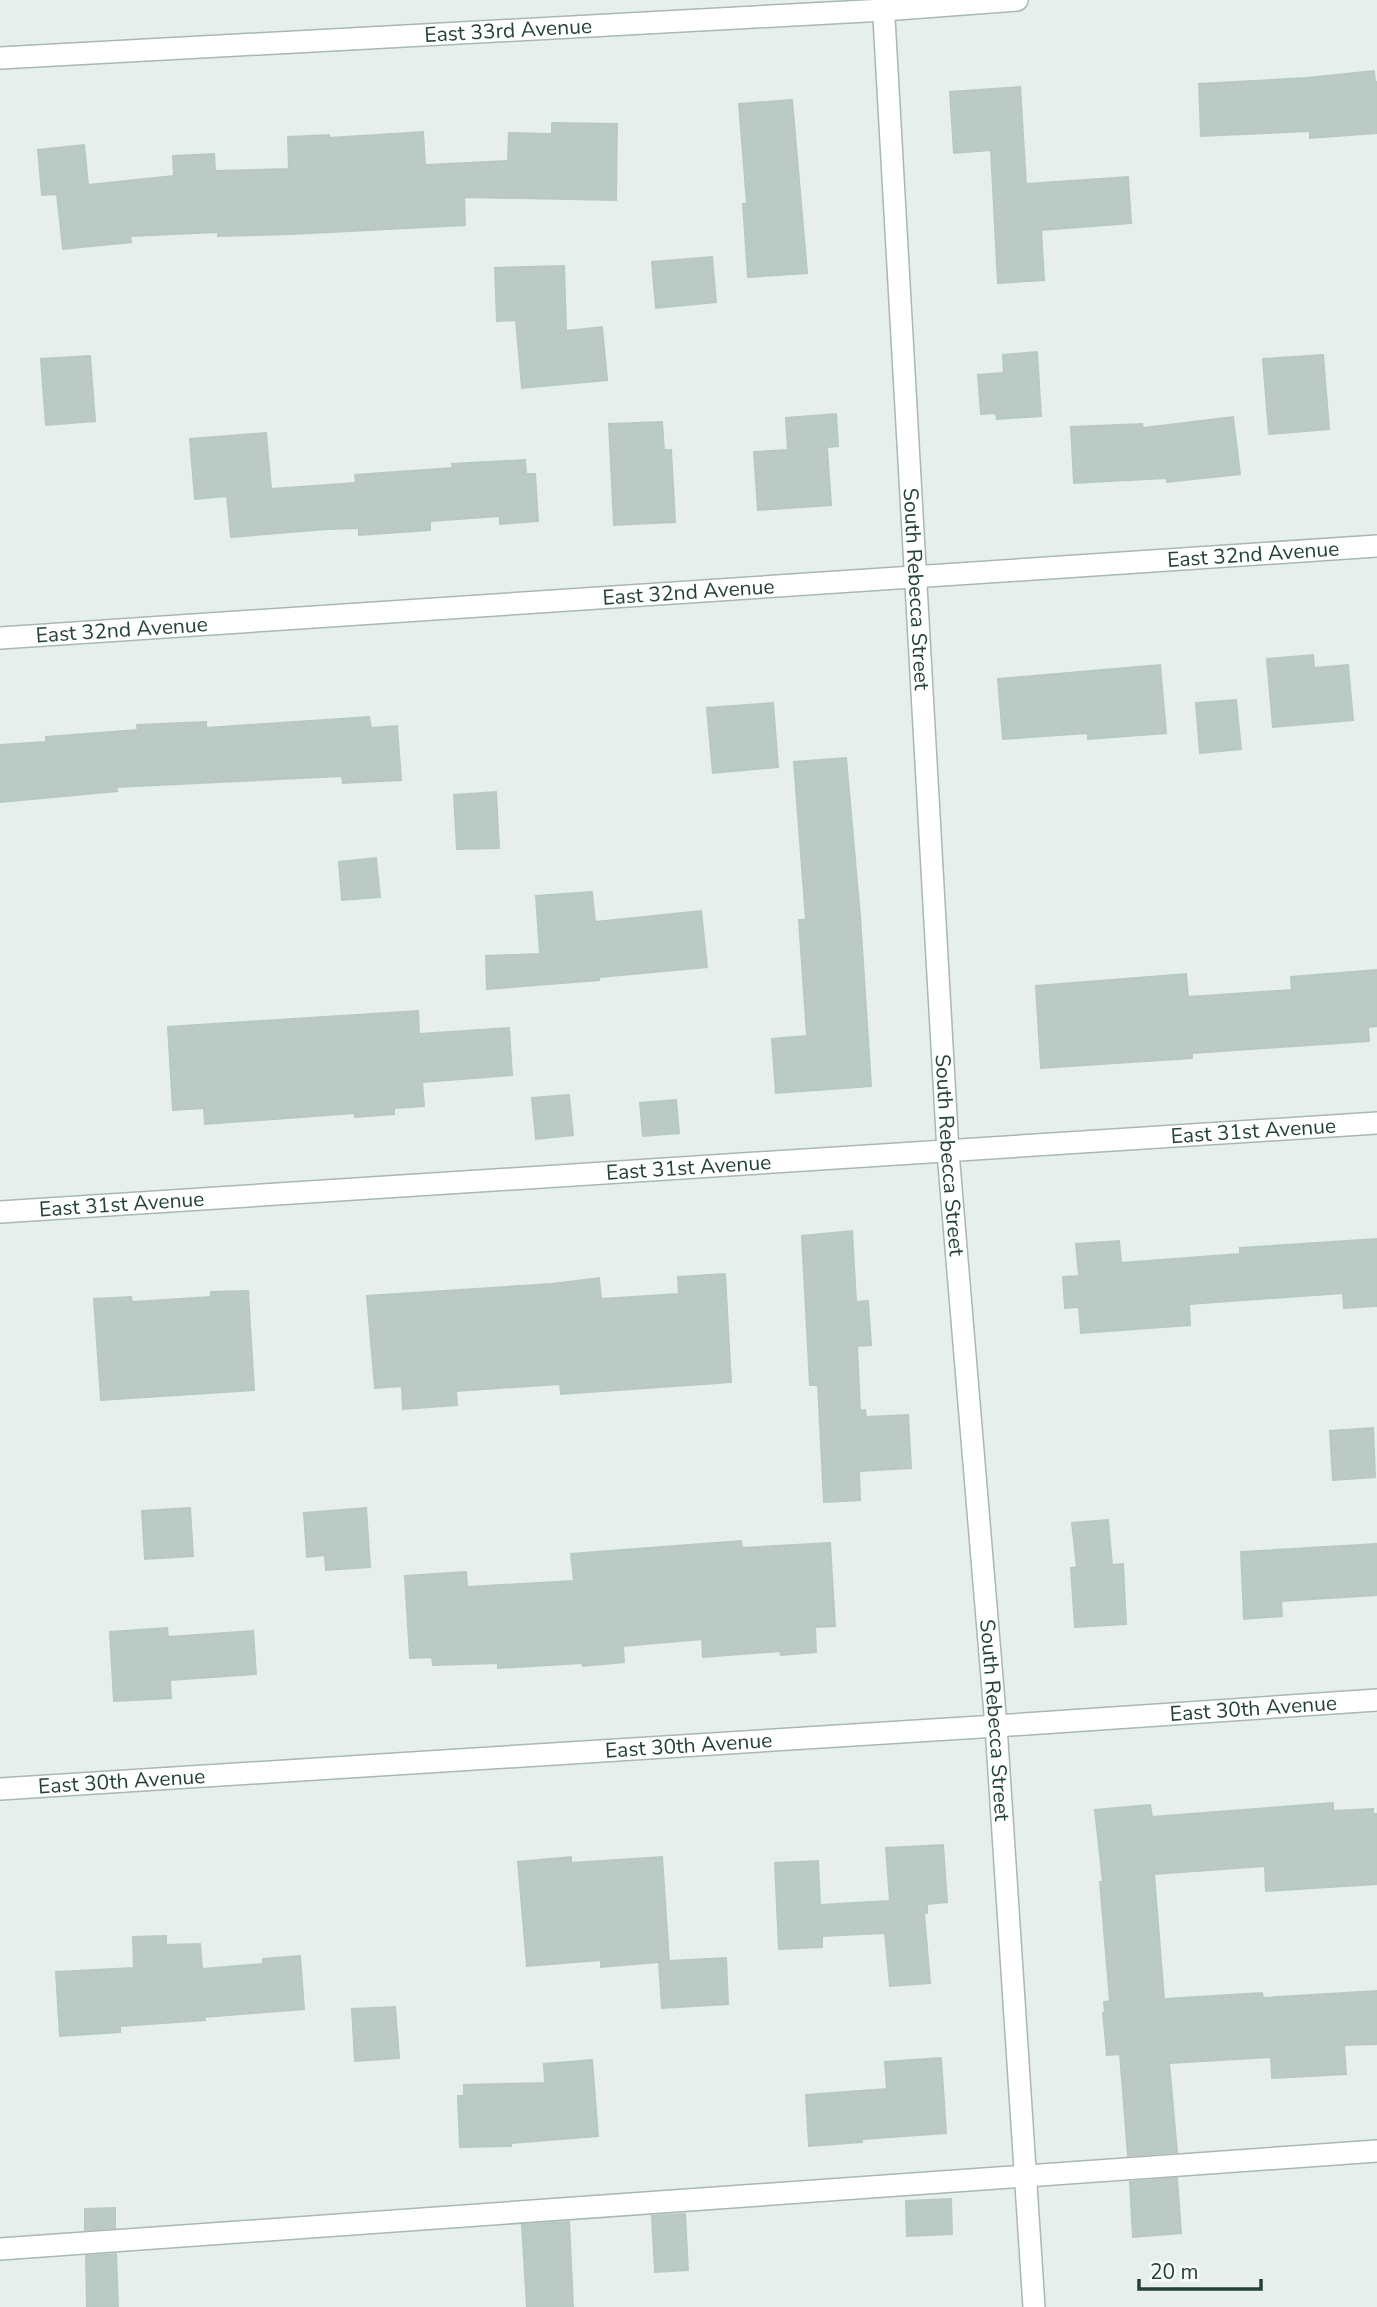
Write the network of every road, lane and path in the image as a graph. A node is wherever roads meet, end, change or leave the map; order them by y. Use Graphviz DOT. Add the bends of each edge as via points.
graph roads {
  1 [pos="1017,0"];
  2 [pos="883,5"];
  3 [pos="0,58"];
  4 [pos="1377,546"];
  5 [pos="915,577"];
  6 [pos="0,638"];
  7 [pos="1377,1123"];
  8 [pos="948,1152"];
  9 [pos="0,1212"];
  10 [pos="1377,1700"];
  11 [pos="996,1726"];
  12 [pos="0,1789"];
  13 [pos="1377,2151"];
  14 [pos="1025,2175"];
  15 [pos="0,2249"];
  16 [pos="1034,2307"];
  1 -- 2 [label="street, East 33rd Avenue"];
  2 -- 3 [label="street, East 33rd Avenue"];
  2 -- 5 [label="street, South Rebecca Street"];
  4 -- 5 [label="street, East 32nd Avenue"];
  5 -- 6 [label="street, East 32nd Avenue"];
  5 -- 8 [label="street, South Rebecca Street"];
  7 -- 8 [label="street, East 31st Avenue"];
  8 -- 9 [label="street, East 31st Avenue"];
  8 -- 11 [label="street, South Rebecca Street"];
  10 -- 11 [label="street, East 30th Avenue"];
  11 -- 12 [label="street, East 30th Avenue"];
  11 -- 14 [label="street, South Rebecca Street"];
  13 -- 14 [label="street"];
  14 -- 15 [label="street"];
  14 -- 16 [label="street, South Rebecca Street"];
}
